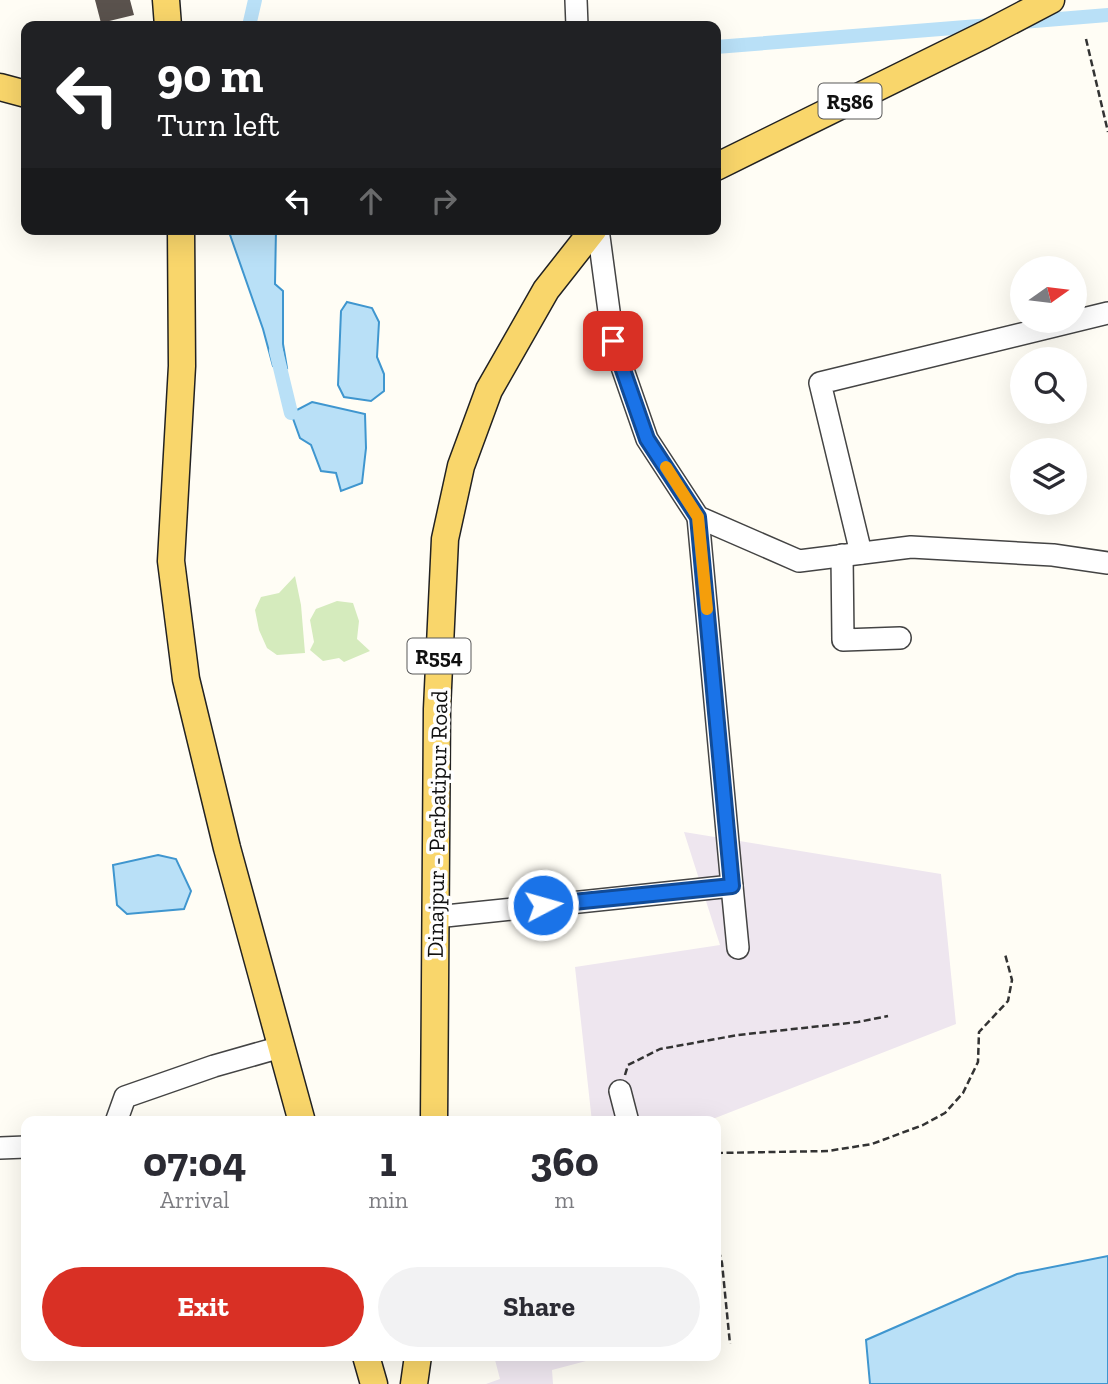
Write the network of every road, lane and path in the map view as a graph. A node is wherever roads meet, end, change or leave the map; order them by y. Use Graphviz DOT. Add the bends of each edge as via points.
graph roads {
  1 [pos="166,0"];
  2 [pos="576,0"];
  3 [pos="1051,0"];
  4 [pos="168,21"];
  5 [pos="577,21"];
  6 [pos="1086,39"];
  7 [pos="0,88"];
  8 [pos="21,93"];
  9 [pos="1108,132"];
  10 [pos="721,165"];
  11 [pos="181,235"];
  12 [pos="591,235"];
  13 [pos="597,235"];
  14 [pos="1108,313"];
  15 [pos="698,517"];
  16 [pos="851,554"];
  17 [pos="1108,563"];
  18 [pos="900,638"];
  19 [pos="732,886"];
  20 [pos="436,917"];
  21 [pos="738,948"];
  22 [pos="1006,954"];
  23 [pos="888,1016"];
  24 [pos="282,1048"];
  25 [pos="620,1091"];
  26 [pos="118,1116"];
  27 [pos="300,1116"];
  28 [pos="434,1116"];
  29 [pos="626,1116"];
  30 [pos="21,1147"];
  31 [pos="0,1148"];
  32 [pos="721,1153"];
  33 [pos="721,1259"];
  34 [pos="730,1345"];
  35 [pos="367,1361"];
  36 [pos="417,1361"];
  37 [pos="373,1384"];
  38 [pos="414,1384"];
  1 -- 4 [label="main road"];
  2 -- 5 [label="street"];
  3 -- 10 [label="main road, R586"];
  6 -- 9 [label="path"];
  7 -- 8 [label="main road"];
  11 -- 24 [label="main road" via="182,366 171,561 186,679"];
  12 -- 20 [label="main road, Dinajpur - Parbatipur Road / R554" via="545,290 489,390 461,466 445,539 437,709"];
  13 -- 15 [label="street" via="613,341 647,439"];
  14 -- 16 [label="street" via="820,383"];
  15 -- 16 [label="street" via="799,561"];
  15 -- 19 [label="street"];
  16 -- 17 [label="street" via="911,547 1054,555"];
  16 -- 18 [label="street" via="843,639"];
  19 -- 20 [label="street"];
  19 -- 21 [label="street"];
  20 -- 28 [label="main road, Dinajpur - Parbatipur Road / R554"];
  22 -- 32 [label="path" via="1012,980 1008,1001 979,1032 978,1062 945,1113 872,1144 828,1151"];
  23 -- 25 [label="path" via="660,1049 628,1065"];
  24 -- 26 [label="street" via="125,1097"];
  24 -- 27 [label="main road"];
  25 -- 29 [label="street"];
  30 -- 31 [label="street"];
  33 -- 34 [label="path"];
  35 -- 37 [label="main road"];
  36 -- 38 [label="main road"];
}
